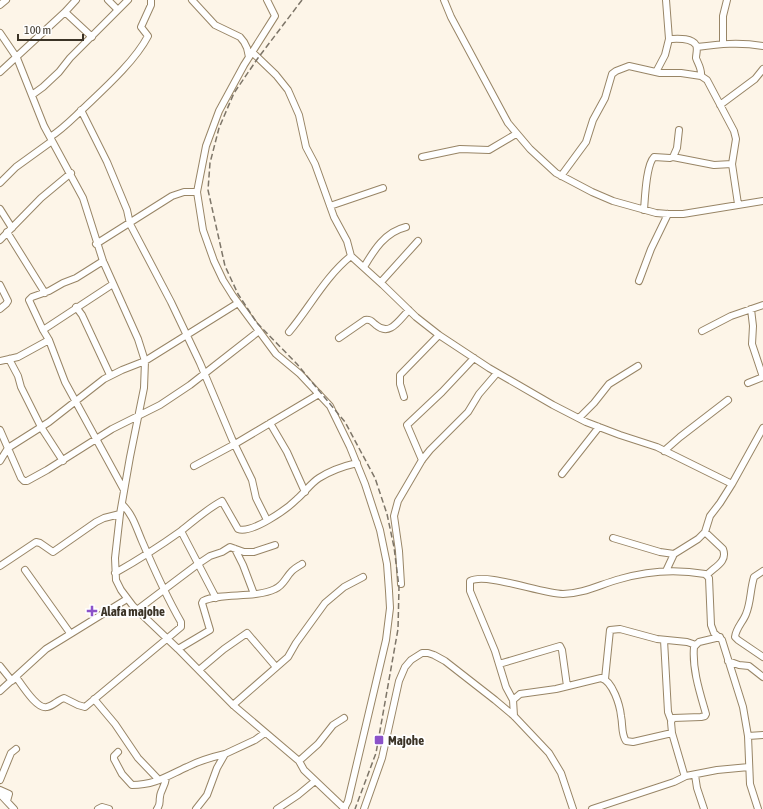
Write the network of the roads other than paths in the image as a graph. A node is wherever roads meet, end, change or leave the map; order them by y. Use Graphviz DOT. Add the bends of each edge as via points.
graph roads {
  1 [pos="6,0"];
  2 [pos="76,0"];
  3 [pos="108,0"];
  4 [pos="128,0"];
  5 [pos="151,0"];
  6 [pos="192,0"];
  7 [pos="267,0"];
  8 [pos="444,0"];
  9 [pos="666,0"];
  10 [pos="727,0"];
  11 [pos="0,5"];
  12 [pos="118,10"];
  13 [pos="65,12"];
  14 [pos="0,33"];
  15 [pos="92,37"];
  16 [pos="669,39"];
  17 [pos="723,44"];
  18 [pos="763,46"];
  19 [pos="696,47"];
  20 [pos="250,55"];
  21 [pos="16,58"];
  22 [pos="763,69"];
  23 [pos="0,72"];
  24 [pos="656,72"];
  25 [pos="701,76"];
  26 [pos="32,95"];
  27 [pos="720,104"];
  28 [pos="82,110"];
  29 [pos="679,130"];
  30 [pos="516,134"];
  31 [pos="51,140"];
  32 [pos="422,157"];
  33 [pos="673,157"];
  34 [pos="732,164"];
  35 [pos="70,173"];
  36 [pos="561,176"];
  37 [pos="0,183"];
  38 [pos="382,188"];
  39 [pos="197,192"];
  40 [pos="763,201"];
  41 [pos="738,204"];
  42 [pos="330,206"];
  43 [pos="0,209"];
  44 [pos="644,210"];
  45 [pos="668,214"];
  46 [pos="130,224"];
  47 [pos="406,227"];
  48 [pos="10,230"];
  49 [pos="0,240"];
  50 [pos="418,241"];
  51 [pos="96,244"];
  52 [pos="351,256"];
  53 [pos="103,261"];
  54 [pos="364,267"];
  55 [pos="639,281"];
  56 [pos="381,282"];
  57 [pos="113,284"];
  58 [pos="0,285"];
  59 [pos="45,293"];
  60 [pos="238,303"];
  61 [pos="763,305"];
  62 [pos="76,307"];
  63 [pos="0,309"];
  64 [pos="751,309"];
  65 [pos="409,310"];
  66 [pos="43,330"];
  67 [pos="259,331"];
  68 [pos="702,331"];
  69 [pos="289,332"];
  70 [pos="186,335"];
  71 [pos="439,335"];
  72 [pos="339,338"];
  73 [pos="49,340"];
  74 [pos="474,358"];
  75 [pos="9,359"];
  76 [pos="0,361"];
  77 [pos="146,361"];
  78 [pos="638,366"];
  79 [pos="498,373"];
  80 [pos="205,374"];
  81 [pos="110,375"];
  82 [pos="763,376"];
  83 [pos="748,382"];
  84 [pos="319,394"];
  85 [pos="404,397"];
  86 [pos="728,400"];
  87 [pos="76,402"];
  88 [pos="139,415"];
  89 [pos="579,418"];
  90 [pos="270,423"];
  91 [pos="41,427"];
  92 [pos="599,427"];
  93 [pos="763,428"];
  94 [pos="1,434"];
  95 [pos="96,439"];
  96 [pos="235,444"];
  97 [pos="8,448"];
  98 [pos="664,451"];
  99 [pos="422,460"];
  100 [pos="0,461"];
  101 [pos="62,461"];
  102 [pos="356,463"];
  103 [pos="194,466"];
  104 [pos="562,474"];
  105 [pos="732,484"];
  106 [pos="124,490"];
  107 [pos="304,492"];
  108 [pos="122,504"];
  109 [pos="120,514"];
  110 [pos="267,520"];
  111 [pos="181,531"];
  112 [pos="705,532"];
  113 [pos="613,538"];
  114 [pos="275,545"];
  115 [pos="236,549"];
  116 [pos="663,553"];
  117 [pos="147,554"];
  118 [pos="674,554"];
  119 [pos="198,564"];
  120 [pos="302,564"];
  121 [pos="668,564"];
  122 [pos="0,566"];
  123 [pos="25,570"];
  124 [pos="666,571"];
  125 [pos="763,571"];
  126 [pos="115,573"];
  127 [pos="707,575"];
  128 [pos="363,577"];
  129 [pos="401,584"];
  130 [pos="164,591"];
  131 [pos="254,594"];
  132 [pos="216,598"];
  133 [pos="126,599"];
  134 [pos="137,610"];
  135 [pos="70,633"];
  136 [pos="720,637"];
  137 [pos="166,638"];
  138 [pos="664,640"];
  139 [pos="696,644"];
  140 [pos="178,649"];
  141 [pos="763,656"];
  142 [pos="728,661"];
  143 [pos="499,664"];
  144 [pos="0,666"];
  145 [pos="276,667"];
  146 [pos="199,670"];
  147 [pos="763,677"];
  148 [pos="14,679"];
  149 [pos="605,679"];
  150 [pos="567,686"];
  151 [pos="0,691"];
  152 [pos="94,699"];
  153 [pos="513,700"];
  154 [pos="233,705"];
  155 [pos="514,716"];
  156 [pos="344,718"];
  157 [pos="671,720"];
  158 [pos="265,733"];
  159 [pos="672,733"];
  160 [pos="763,735"];
  161 [pos="748,736"];
  162 [pos="16,749"];
  163 [pos="118,752"];
  164 [pos="225,754"];
  165 [pos="299,761"];
  166 [pos="749,766"];
  167 [pos="695,775"];
  168 [pos="686,776"];
  169 [pos="166,778"];
  170 [pos="0,780"];
  171 [pos="158,780"];
  172 [pos="315,781"];
  173 [pos="0,790"];
  174 [pos="0,794"];
  175 [pos="7,801"];
  176 [pos="14,809"];
  177 [pos="98,809"];
  178 [pos="109,809"];
  179 [pos="157,809"];
  180 [pos="196,809"];
  181 [pos="277,809"];
  182 [pos="344,809"];
  183 [pos="364,809"];
  184 [pos="573,809"];
  185 [pos="592,809"];
  186 [pos="704,809"];
  187 [pos="758,809"];
  1 -- 11 [label="street"];
  2 -- 13 [label="street"];
  3 -- 12 [label="street"];
  4 -- 12 [label="street"];
  5 -- 28 [label="street" via="141,27 148,35 147,38 129,62"];
  6 -- 20 [label="street" via="215,25 240,37"];
  7 -- 20 [label="street" via="275,16"];
  8 -- 30 [label="street" via="451,18"];
  9 -- 16 [label="street"];
  10 -- 17 [label="street" via="723,16"];
  12 -- 15 [label="street"];
  13 -- 15 [label="street"];
  13 -- 21 [label="street"];
  14 -- 21 [label="street"];
  15 -- 26 [label="street" via="59,72"];
  16 -- 19 [label="street" via="685,40 694,43"];
  16 -- 24 [label="street" via="665,55"];
  17 -- 18 [label="street"];
  17 -- 19 [label="street"];
  19 -- 25 [label="street"];
  20 -- 39 [label="street" via="219,111 206,146"];
  20 -- 42 [label="street" via="276,75 288,90 299,115 306,147"];
  21 -- 23 [label="street"];
  21 -- 26 [label="street"];
  22 -- 27 [label="street" via="755,79"];
  24 -- 25 [label="street"];
  24 -- 36 [label="street" via="629,66 620,68 612,74 605,98 593,120 586,142"];
  25 -- 27 [label="street" via="707,80"];
  26 -- 31 [label="street"];
  27 -- 34 [label="street" via="735,135"];
  28 -- 31 [label="street"];
  28 -- 46 [label="street" via="107,162 127,210"];
  29 -- 33 [label="street"];
  30 -- 32 [label="street" via="489,150 460,149"];
  30 -- 36 [label="street" via="544,164"];
  31 -- 35 [label="street"];
  31 -- 37 [label="street"];
  33 -- 34 [label="street" via="714,165"];
  33 -- 44 [label="street" via="654,157 651,160"];
  34 -- 41 [label="street"];
  35 -- 48 [label="street"];
  35 -- 51 [label="street" via="83,198"];
  36 -- 44 [label="street" via="613,201"];
  38 -- 42 [label="street"];
  39 -- 46 [label="street" via="178,193"];
  39 -- 60 [label="street" via="203,230 209,247 223,280"];
  40 -- 41 [label="street"];
  41 -- 45 [label="street" via="690,213"];
  42 -- 52 [label="street"];
  43 -- 48 [label="street"];
  44 -- 45 [label="street"];
  45 -- 55 [label="street"];
  46 -- 51 [label="street"];
  46 -- 70 [label="street"];
  47 -- 54 [label="street" via="398,228 379,243"];
  48 -- 49 [label="street"];
  48 -- 59 [label="street"];
  50 -- 56 [label="street"];
  51 -- 53 [label="street"];
  52 -- 54 [label="street"];
  52 -- 69 [label="street" via="334,271"];
  53 -- 57 [label="street"];
  53 -- 59 [label="street"];
  54 -- 56 [label="street"];
  56 -- 65 [label="street"];
  57 -- 62 [label="street"];
  57 -- 77 [label="street"];
  58 -- 63 [label="street" via="8,301"];
  59 -- 66 [label="street" via="29,300"];
  60 -- 67 [label="street"];
  60 -- 70 [label="street"];
  61 -- 64 [label="street"];
  62 -- 66 [label="street"];
  62 -- 81 [label="street"];
  64 -- 68 [label="street" via="726,318"];
  64 -- 82 [label="street" via="752,344"];
  65 -- 71 [label="street"];
  65 -- 72 [label="street" via="388,330 382,329 371,320 365,320"];
  66 -- 73 [label="street"];
  67 -- 80 [label="street"];
  67 -- 84 [label="street" via="280,358"];
  70 -- 77 [label="street"];
  70 -- 80 [label="street"];
  71 -- 74 [label="street"];
  71 -- 85 [label="street" via="400,375"];
  73 -- 75 [label="street" via="22,356"];
  73 -- 87 [label="street" via="65,382"];
  74 -- 79 [label="street"];
  74 -- 99 [label="street" via="407,425"];
  75 -- 76 [label="street"];
  75 -- 91 [label="street"];
  77 -- 81 [label="street"];
  77 -- 88 [label="street"];
  78 -- 89 [label="street" via="609,384"];
  79 -- 89 [label="street"];
  79 -- 99 [label="street" via="479,394 468,412"];
  80 -- 88 [label="street" via="160,405"];
  80 -- 96 [label="street"];
  81 -- 87 [label="street"];
  82 -- 83 [label="street"];
  84 -- 90 [label="street"];
  84 -- 102 [label="street" via="330,406"];
  86 -- 98 [label="street"];
  87 -- 91 [label="street"];
  87 -- 95 [label="street"];
  88 -- 95 [label="street"];
  88 -- 106 [label="street"];
  89 -- 92 [label="street"];
  90 -- 96 [label="street"];
  90 -- 107 [label="street" via="287,452"];
  91 -- 97 [label="street"];
  91 -- 101 [label="street"];
  92 -- 98 [label="street"];
  92 -- 104 [label="street"];
  93 -- 105 [label="street"];
  94 -- 97 [label="street"];
  95 -- 101 [label="street"];
  95 -- 106 [label="street"];
  96 -- 103 [label="street"];
  96 -- 110 [label="street"];
  97 -- 100 [label="street"];
  97 -- 101 [label="street" via="24,481"];
  98 -- 105 [label="street"];
  99 -- 129 [label="street" via="394,512"];
  102 -- 107 [label="street" via="319,478"];
  102 -- 182 [label="street" via="380,530 387,564 390,608 378,678"];
  105 -- 112 [label="street" via="710,516"];
  106 -- 108 [label="street"];
  107 -- 110 [label="street" via="292,504"];
  108 -- 109 [label="street"];
  108 -- 117 [label="street" via="131,514"];
  109 -- 122 [label="street" via="96,522 53,552 36,542"];
  109 -- 126 [label="street"];
  110 -- 111 [label="street" via="240,530 222,501"];
  111 -- 117 [label="street"];
  111 -- 119 [label="street"];
  112 -- 118 [label="street"];
  112 -- 127 [label="street" via="724,553 721,563"];
  113 -- 116 [label="street"];
  114 -- 115 [label="street" via="254,552"];
  115 -- 119 [label="street" via="228,548"];
  115 -- 131 [label="street"];
  116 -- 118 [label="street"];
  116 -- 121 [label="street"];
  117 -- 126 [label="street"];
  117 -- 130 [label="street"];
  118 -- 121 [label="street"];
  119 -- 130 [label="street"];
  119 -- 132 [label="street"];
  120 -- 131 [label="street" via="276,589"];
  121 -- 124 [label="street"];
  123 -- 135 [label="street"];
  124 -- 127 [label="street"];
  124 -- 143 [label="street" via="626,577 565,594 492,580 472,580 470,591"];
  125 -- 141 [label="street" via="754,577 746,616 735,637"];
  126 -- 133 [label="street"];
  127 -- 136 [label="street" via="711,625 714,633"];
  128 -- 145 [label="street" via="344,587 325,603 288,657"];
  130 -- 134 [label="street"];
  130 -- 137 [label="street" via="182,625"];
  131 -- 132 [label="street"];
  132 -- 140 [label="street" via="206,600 202,604 210,630"];
  133 -- 134 [label="street"];
  133 -- 135 [label="street"];
  134 -- 137 [label="street"];
  135 -- 148 [label="street" via="46,649"];
  136 -- 139 [label="street"];
  136 -- 142 [label="street"];
  137 -- 140 [label="street"];
  137 -- 152 [label="street"];
  138 -- 139 [label="street"];
  138 -- 149 [label="street" via="620,629 610,630"];
  138 -- 157 [label="street" via="668,712"];
  139 -- 157 [label="street" via="696,671 706,714 701,717 677,717"];
  140 -- 146 [label="street"];
  142 -- 147 [label="street" via="749,666"];
  142 -- 161 [label="street" via="743,707"];
  143 -- 150 [label="street" via="560,646"];
  143 -- 153 [label="street"];
  144 -- 148 [label="street"];
  145 -- 146 [label="street" via="247,633"];
  145 -- 154 [label="street"];
  146 -- 154 [label="street"];
  148 -- 151 [label="street"];
  148 -- 152 [label="street" via="43,708 62,698 84,707"];
  149 -- 150 [label="street" via="596,678"];
  149 -- 159 [label="street" via="617,700 626,741 632,742"];
  150 -- 153 [label="street" via="520,694"];
  152 -- 171 [label="street" via="138,758"];
  153 -- 155 [label="street"];
  154 -- 158 [label="street"];
  155 -- 183 [label="street" via="471,680 434,654 416,656 405,667 399,681 382,758"];
  155 -- 184 [label="street" via="549,753 565,785"];
  156 -- 165 [label="street" via="333,725 318,744"];
  157 -- 159 [label="street"];
  158 -- 164 [label="street"];
  158 -- 165 [label="street"];
  159 -- 168 [label="street"];
  160 -- 161 [label="street"];
  161 -- 166 [label="street"];
  162 -- 170 [label="street"];
  163 -- 171 [label="street" via="114,759 132,785"];
  164 -- 169 [label="street" via="187,766"];
  164 -- 180 [label="street" via="207,795"];
  165 -- 172 [label="street"];
  166 -- 167 [label="street"];
  166 -- 187 [label="street" via="750,784"];
  167 -- 168 [label="street"];
  167 -- 186 [label="street"];
  168 -- 185 [label="street"];
  169 -- 171 [label="street"];
  169 -- 179 [label="street"];
  172 -- 181 [label="street"];
  172 -- 182 [label="street"];
  173 -- 175 [label="street" via="9,794"];
  174 -- 175 [label="street"];
  175 -- 176 [label="street"];
  177 -- 178 [label="street"];
}
